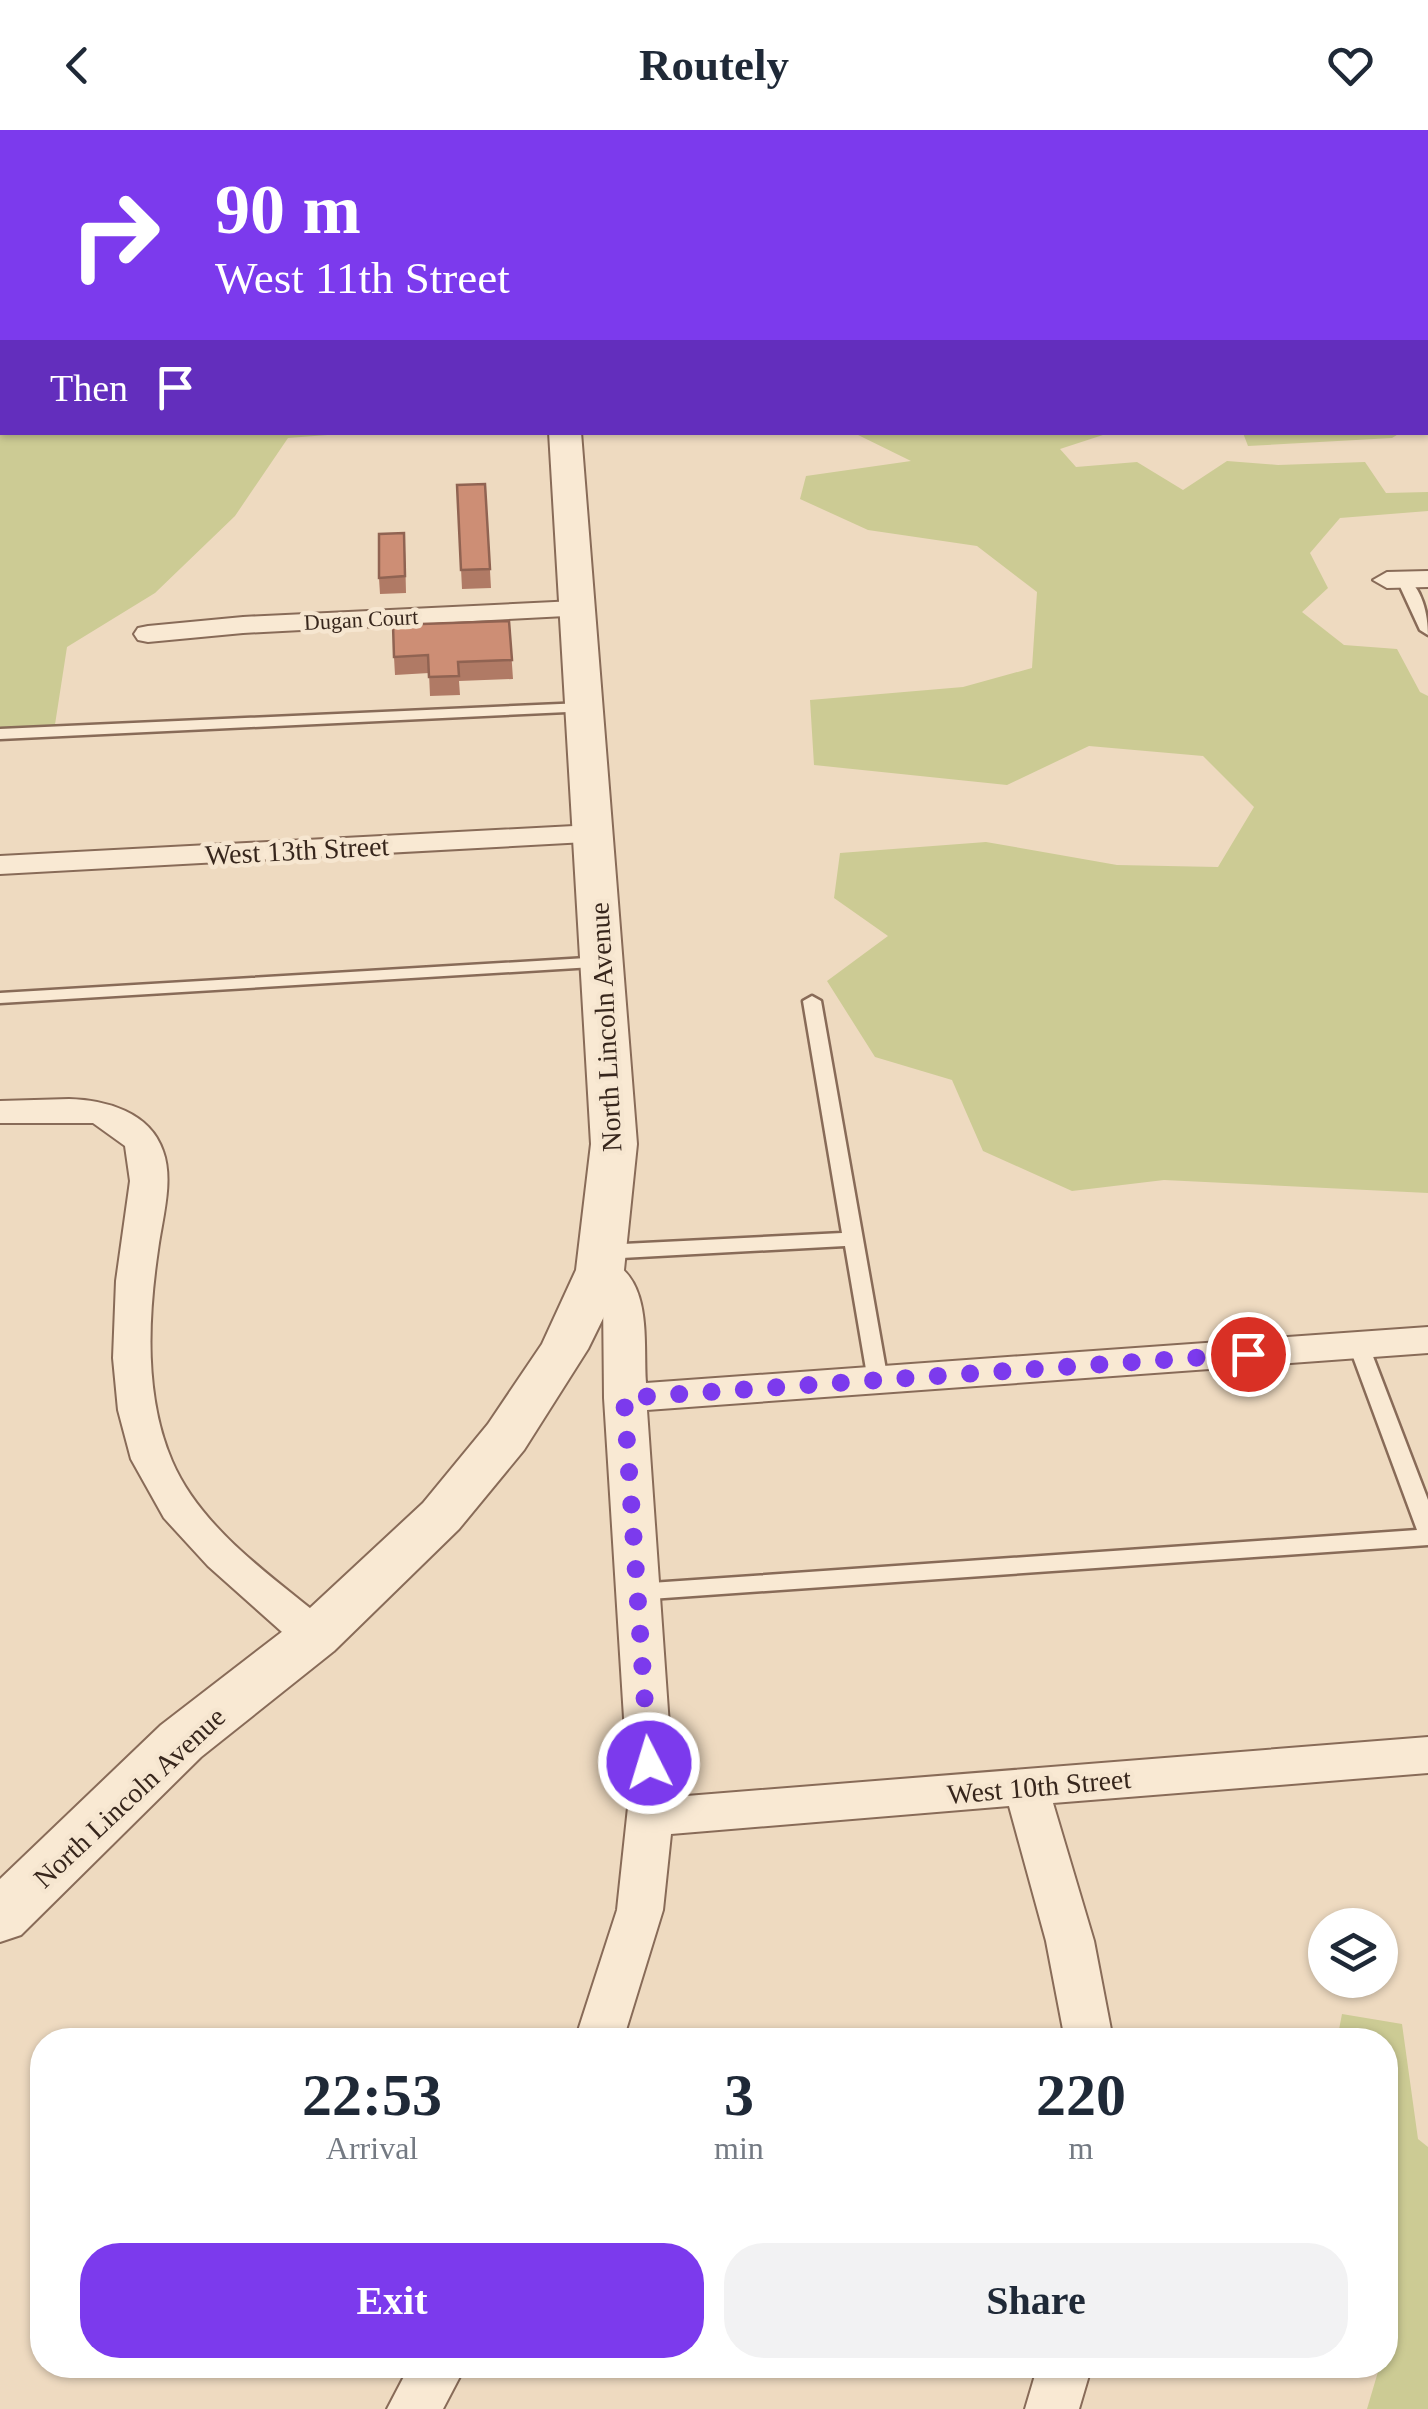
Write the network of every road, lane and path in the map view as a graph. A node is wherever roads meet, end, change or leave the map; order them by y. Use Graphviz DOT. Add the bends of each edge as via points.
graph roads {
  1 [pos="565,435"];
  2 [pos="1406,580"];
  3 [pos="575,609"];
  4 [pos="1428,630"];
  5 [pos="148,634"];
  6 [pos="583,708"];
  7 [pos="0,734"];
  8 [pos="593,834"];
  9 [pos="0,865"];
  10 [pos="603,962"];
  11 [pos="0,998"];
  12 [pos="812,1002"];
  13 [pos="0,1112"];
  14 [pos="856,1239"];
  15 [pos="601,1261"];
  16 [pos="1428,1340"];
  17 [pos="1359,1346"];
  18 [pos="878,1381"];
  19 [pos="624,1398"];
  20 [pos="1428,1529"];
  21 [pos="1428,1537"];
  22 [pos="636,1592"];
  23 [pos="316,1636"];
  24 [pos="1428,1755"];
  25 [pos="1026,1786"];
  26 [pos="650,1817"];
  27 [pos="0,1917"];
  28 [pos="603,2028"];
  29 [pos="1087,2028"];
  30 [pos="432,2378"];
  31 [pos="1060,2378"];
  32 [pos="414,2409"];
  33 [pos="1052,2409"];
  1 -- 3 [label="street, North Lincoln Avenue"];
  2 -- 4 [label="lane"];
  3 -- 5 [label="street, Dugan Court"];
  3 -- 6 [label="street, North Lincoln Avenue"];
  6 -- 7 [label="lane"];
  6 -- 8 [label="street, North Lincoln Avenue"];
  8 -- 9 [label="street, West 13th Street"];
  8 -- 10 [label="street, North Lincoln Avenue"];
  10 -- 11 [label="lane"];
  10 -- 15 [label="street, North Lincoln Avenue" via="614,1144"];
  12 -- 14 [label="lane"];
  13 -- 23 [label="street" via="104,1114 136,1134 147,1153 148,1181 130,1310 135,1391 151,1461 184,1512 234,1567"];
  14 -- 15 [label="lane"];
  14 -- 18 [label="lane"];
  15 -- 19 [label="street" via="622,1293"];
  15 -- 23 [label="street, North Lincoln Avenue" via="564,1348 506,1437 441,1516"];
  16 -- 17 [label="street"];
  17 -- 18 [label="street"];
  17 -- 20 [label="lane"];
  18 -- 19 [label="street"];
  19 -- 22 [label="street"];
  21 -- 22 [label="lane"];
  22 -- 26 [label="street"];
  23 -- 27 [label="street, North Lincoln Avenue" via="181,1741"];
  24 -- 25 [label="street, West 10th Street"];
  25 -- 26 [label="street, West 10th Street"];
  25 -- 29 [label="street"];
  26 -- 28 [label="street" via="640,1910"];
  30 -- 32 [label="street"];
  31 -- 33 [label="street"];
}
